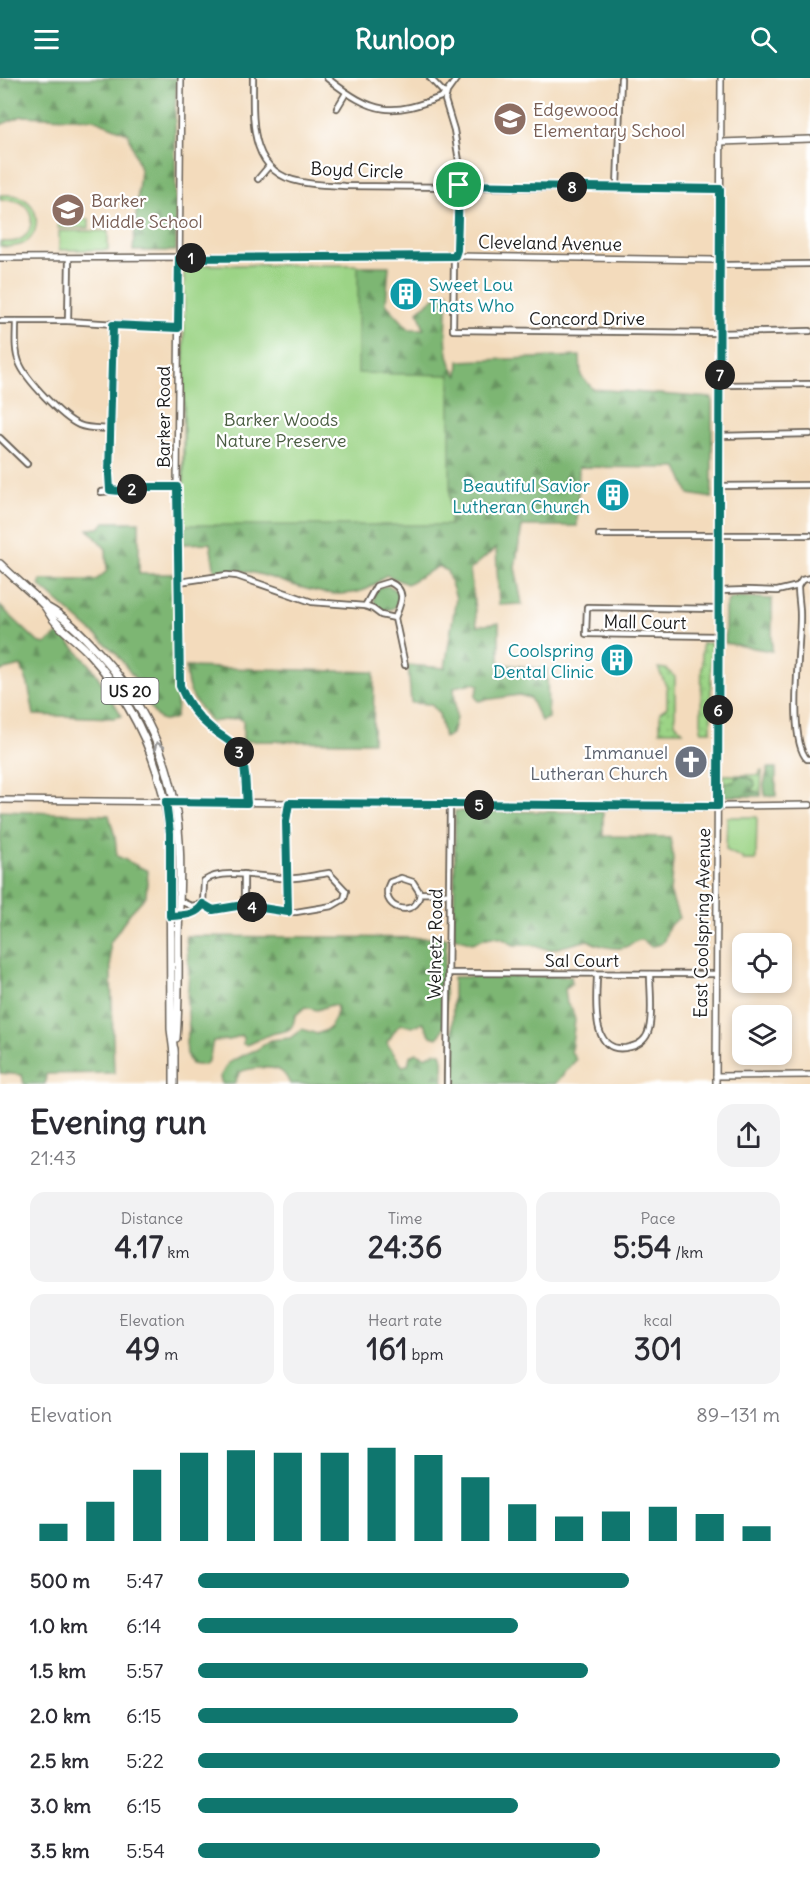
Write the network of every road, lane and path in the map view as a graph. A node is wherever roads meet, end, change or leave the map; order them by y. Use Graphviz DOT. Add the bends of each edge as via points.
graph roads {
  1 [pos="181,78"];
  2 [pos="253,78"];
  3 [pos="327,78"];
  4 [pos="430,78"];
  5 [pos="457,78"];
  6 [pos="621,78"];
  7 [pos="721,78"];
  8 [pos="346,93"];
  9 [pos="446,95"];
  10 [pos="337,108"];
  11 [pos="810,139"];
  12 [pos="721,142"];
  13 [pos="269,166"];
  14 [pos="258,179"];
  15 [pos="459,185"];
  16 [pos="617,187"];
  17 [pos="720,189"];
  18 [pos="455,256"];
  19 [pos="0,258"];
  20 [pos="69,258"];
  21 [pos="179,258"];
  22 [pos="720,262"];
  23 [pos="810,264"];
  24 [pos="0,321"];
  25 [pos="16,321"];
  26 [pos="68,321"];
  27 [pos="113,325"];
  28 [pos="178,328"];
  29 [pos="810,331"];
  30 [pos="720,333"];
  31 [pos="810,384"];
  32 [pos="720,385"];
  33 [pos="111,429"];
  34 [pos="810,434"];
  35 [pos="720,436"];
  36 [pos="0,438"];
  37 [pos="27,464"];
  38 [pos="810,484"];
  39 [pos="719,486"];
  40 [pos="177,487"];
  41 [pos="110,490"];
  42 [pos="101,492"];
  43 [pos="599,535"];
  44 [pos="718,535"];
  45 [pos="810,535"];
  46 [pos="0,564"];
  47 [pos="810,578"];
  48 [pos="179,582"];
  49 [pos="798,586"];
  50 [pos="718,591"];
  51 [pos="365,606"];
  52 [pos="718,609"];
  53 [pos="395,618"];
  54 [pos="718,636"];
  55 [pos="405,665"];
  56 [pos="810,759"];
  57 [pos="0,800"];
  58 [pos="171,802"];
  59 [pos="247,803"];
  60 [pos="289,803"];
  61 [pos="450,805"];
  62 [pos="810,805"];
  63 [pos="718,806"];
  64 [pos="244,874"];
  65 [pos="288,878"];
  66 [pos="420,893"];
  67 [pos="449,894"];
  68 [pos="178,900"];
  69 [pos="203,904"];
  70 [pos="244,906"];
  71 [pos="288,912"];
  72 [pos="179,915"];
  73 [pos="170,916"];
  74 [pos="449,973"];
  75 [pos="597,974"];
  76 [pos="650,974"];
  77 [pos="716,974"];
  78 [pos="174,1053"];
  79 [pos="810,1075"];
  80 [pos="716,1076"];
  81 [pos="174,1084"];
  82 [pos="447,1084"];
  83 [pos="716,1084"];
  1 -- 21 [label="street, Barker Road"];
  2 -- 13 [label="street" via="254,131 259,151"];
  3 -- 8 [label="street"];
  4 -- 9 [label="street"];
  5 -- 9 [label="street"];
  6 -- 16 [label="street"];
  7 -- 12 [label="street, East Coolspring Avenue"];
  8 -- 9 [label="street" via="375,108 393,110 413,108"];
  8 -- 10 [label="street"];
  9 -- 15 [label="street" via="458,151"];
  11 -- 12 [label="street"];
  12 -- 17 [label="street, East Coolspring Avenue"];
  13 -- 14 [label="street"];
  13 -- 15 [label="street, Boyd Circle" via="300,182 344,186"];
  15 -- 16 [label="street, Boyd Circle"];
  15 -- 18 [label="street"];
  16 -- 17 [label="street, Boyd Circle"];
  17 -- 22 [label="street, East Coolspring Avenue"];
  18 -- 21 [label="street, Cleveland Avenue"];
  18 -- 22 [label="street, Cleveland Avenue"];
  18 -- 30 [label="street, Concord Drive" via="453,330"];
  19 -- 20 [label="street, Cleveland Avenue"];
  20 -- 21 [label="street, Cleveland Avenue"];
  20 -- 26 [label="street"];
  21 -- 28 [label="street, Barker Road"];
  22 -- 23 [label="street, Cleveland Avenue"];
  22 -- 30 [label="street, East Coolspring Avenue"];
  24 -- 25 [label="street"];
  25 -- 26 [label="street"];
  25 -- 33 [label="street" via="18,362 41,393 77,424"];
  26 -- 27 [label="street"];
  27 -- 28 [label="street"];
  27 -- 33 [label="street"];
  28 -- 40 [label="street, Barker Road"];
  29 -- 30 [label="street, Concord Drive"];
  30 -- 32 [label="street, East Coolspring Avenue"];
  31 -- 32 [label="street"];
  32 -- 35 [label="street, East Coolspring Avenue"];
  33 -- 41 [label="street"];
  34 -- 35 [label="street"];
  35 -- 39 [label="street, East Coolspring Avenue"];
  36 -- 37 [label="street"];
  38 -- 39 [label="street"];
  39 -- 44 [label="street, East Coolspring Avenue"];
  40 -- 41 [label="street"];
  40 -- 48 [label="street, Barker Road"];
  41 -- 42 [label="street"];
  43 -- 44 [label="street"];
  44 -- 45 [label="street"];
  44 -- 50 [label="street, East Coolspring Avenue"];
  46 -- 58 [label="main road, US 20" via="85,639 127,687 158,746"];
  47 -- 49 [label="street"];
  48 -- 51 [label="street" via="227,575 250,579 312,602"];
  48 -- 59 [label="street, Barker Road" via="180,686 198,717 236,746 242,757"];
  49 -- 50 [label="street" via="777,591"];
  49 -- 56 [label="street" via="796,727 801,753"];
  50 -- 52 [label="street, East Coolspring Avenue"];
  51 -- 53 [label="street"];
  51 -- 53 [label="street" via="376,585 389,582 398,586 402,596"];
  52 -- 54 [label="street, East Coolspring Avenue"];
  52 -- 54 [label="street, Mall Court" via="587,607 586,634"];
  53 -- 55 [label="street"];
  54 -- 63 [label="street, East Coolspring Avenue"];
  57 -- 58 [label="street"];
  58 -- 59 [label="street"];
  58 -- 68 [label="main road, US 20" via="178,846"];
  58 -- 73 [label="main road, US 20"];
  59 -- 60 [label="street"];
  60 -- 61 [label="street"];
  60 -- 65 [label="street"];
  61 -- 63 [label="street"];
  61 -- 67 [label="street, Welnetz Road"];
  62 -- 63 [label="street"];
  63 -- 77 [label="street, East Coolspring Avenue"];
  64 -- 65 [label="street"];
  64 -- 69 [label="street" via="206,878"];
  64 -- 70 [label="street"];
  65 -- 71 [label="street"];
  65 -- 71 [label="street" via="329,873 346,891 344,899 332,906"];
  66 -- 66 [label="street" via="408,879 395,879 388,887 389,900 399,909 411,908"];
  66 -- 67 [label="street"];
  67 -- 74 [label="street, Welnetz Road"];
  68 -- 69 [label="street" via="191,906"];
  68 -- 72 [label="main road, US 20"];
  69 -- 70 [label="street" via="213,910"];
  69 -- 72 [label="street" via="195,913"];
  70 -- 71 [label="street"];
  72 -- 73 [label="street"];
  72 -- 78 [label="main road, US 20"];
  73 -- 78 [label="main road, US 20"];
  74 -- 75 [label="street, Sal Court"];
  74 -- 82 [label="street, Welnetz Road"];
  75 -- 76 [label="street, Sal Court"];
  75 -- 76 [label="street" via="596,1026 605,1042 620,1049 638,1044 649,1030"];
  76 -- 77 [label="street, Sal Court"];
  77 -- 80 [label="street, East Coolspring Avenue"];
  78 -- 81 [label="main road, US 20"];
  79 -- 80 [label="street"];
  80 -- 83 [label="street, East Coolspring Avenue"];
}
